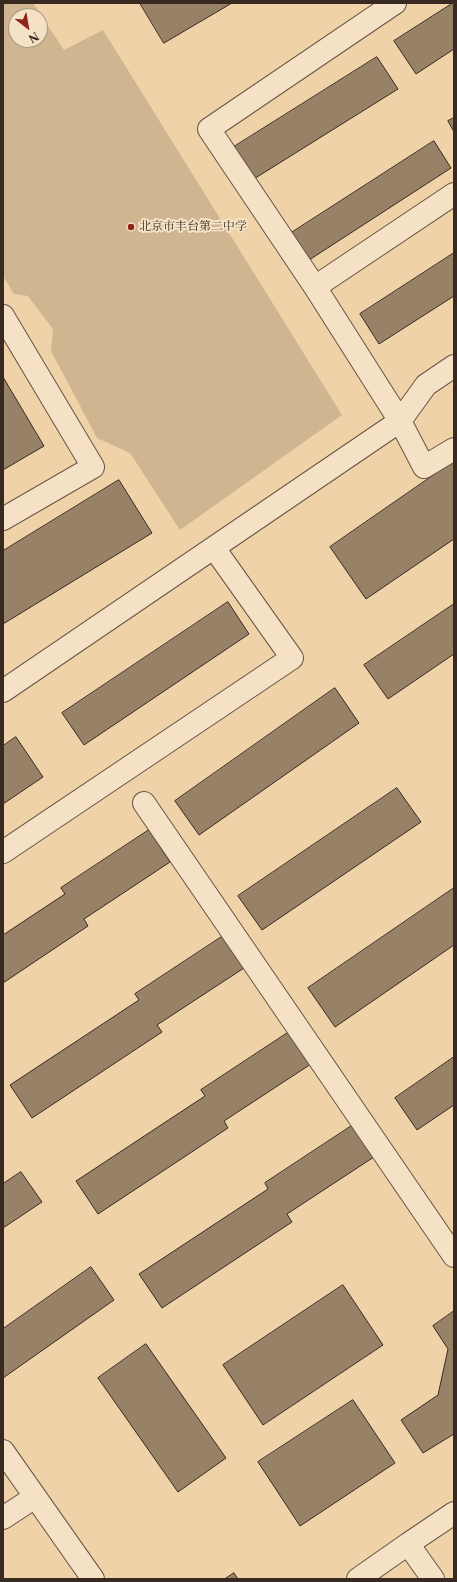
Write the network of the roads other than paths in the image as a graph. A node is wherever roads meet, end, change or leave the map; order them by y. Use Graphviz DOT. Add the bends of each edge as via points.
graph roads {
  1 [pos="395,3"];
  2 [pos="454,194"];
  3 [pos="314,287"];
  4 [pos="3,316"];
  5 [pos="454,366"];
  6 [pos="400,422"];
  7 [pos="454,449"];
  8 [pos="3,519"];
  9 [pos="214,548"];
  10 [pos="3,691"];
  11 [pos="144,803"];
  12 [pos="3,852"];
  13 [pos="454,1256"];
  14 [pos="3,1451"];
  15 [pos="35,1497"];
  16 [pos="454,1513"];
  17 [pos="3,1518"];
  18 [pos="408,1544"];
  19 [pos="93,1579"];
  20 [pos="358,1579"];
  21 [pos="433,1579"];
  1 -- 3 [label="street" via="209,129"];
  2 -- 3 [label="street"];
  3 -- 6 [label="street"];
  4 -- 8 [label="street" via="93,467"];
  5 -- 6 [label="street" via="426,385"];
  6 -- 7 [label="street" via="424,467"];
  6 -- 9 [label="street"];
  9 -- 10 [label="street"];
  9 -- 12 [label="street" via="292,658"];
  11 -- 13 [label="street"];
  14 -- 15 [label="street"];
  15 -- 17 [label="street"];
  15 -- 19 [label="street"];
  16 -- 18 [label="street"];
  18 -- 20 [label="street"];
  18 -- 21 [label="street"];
}
